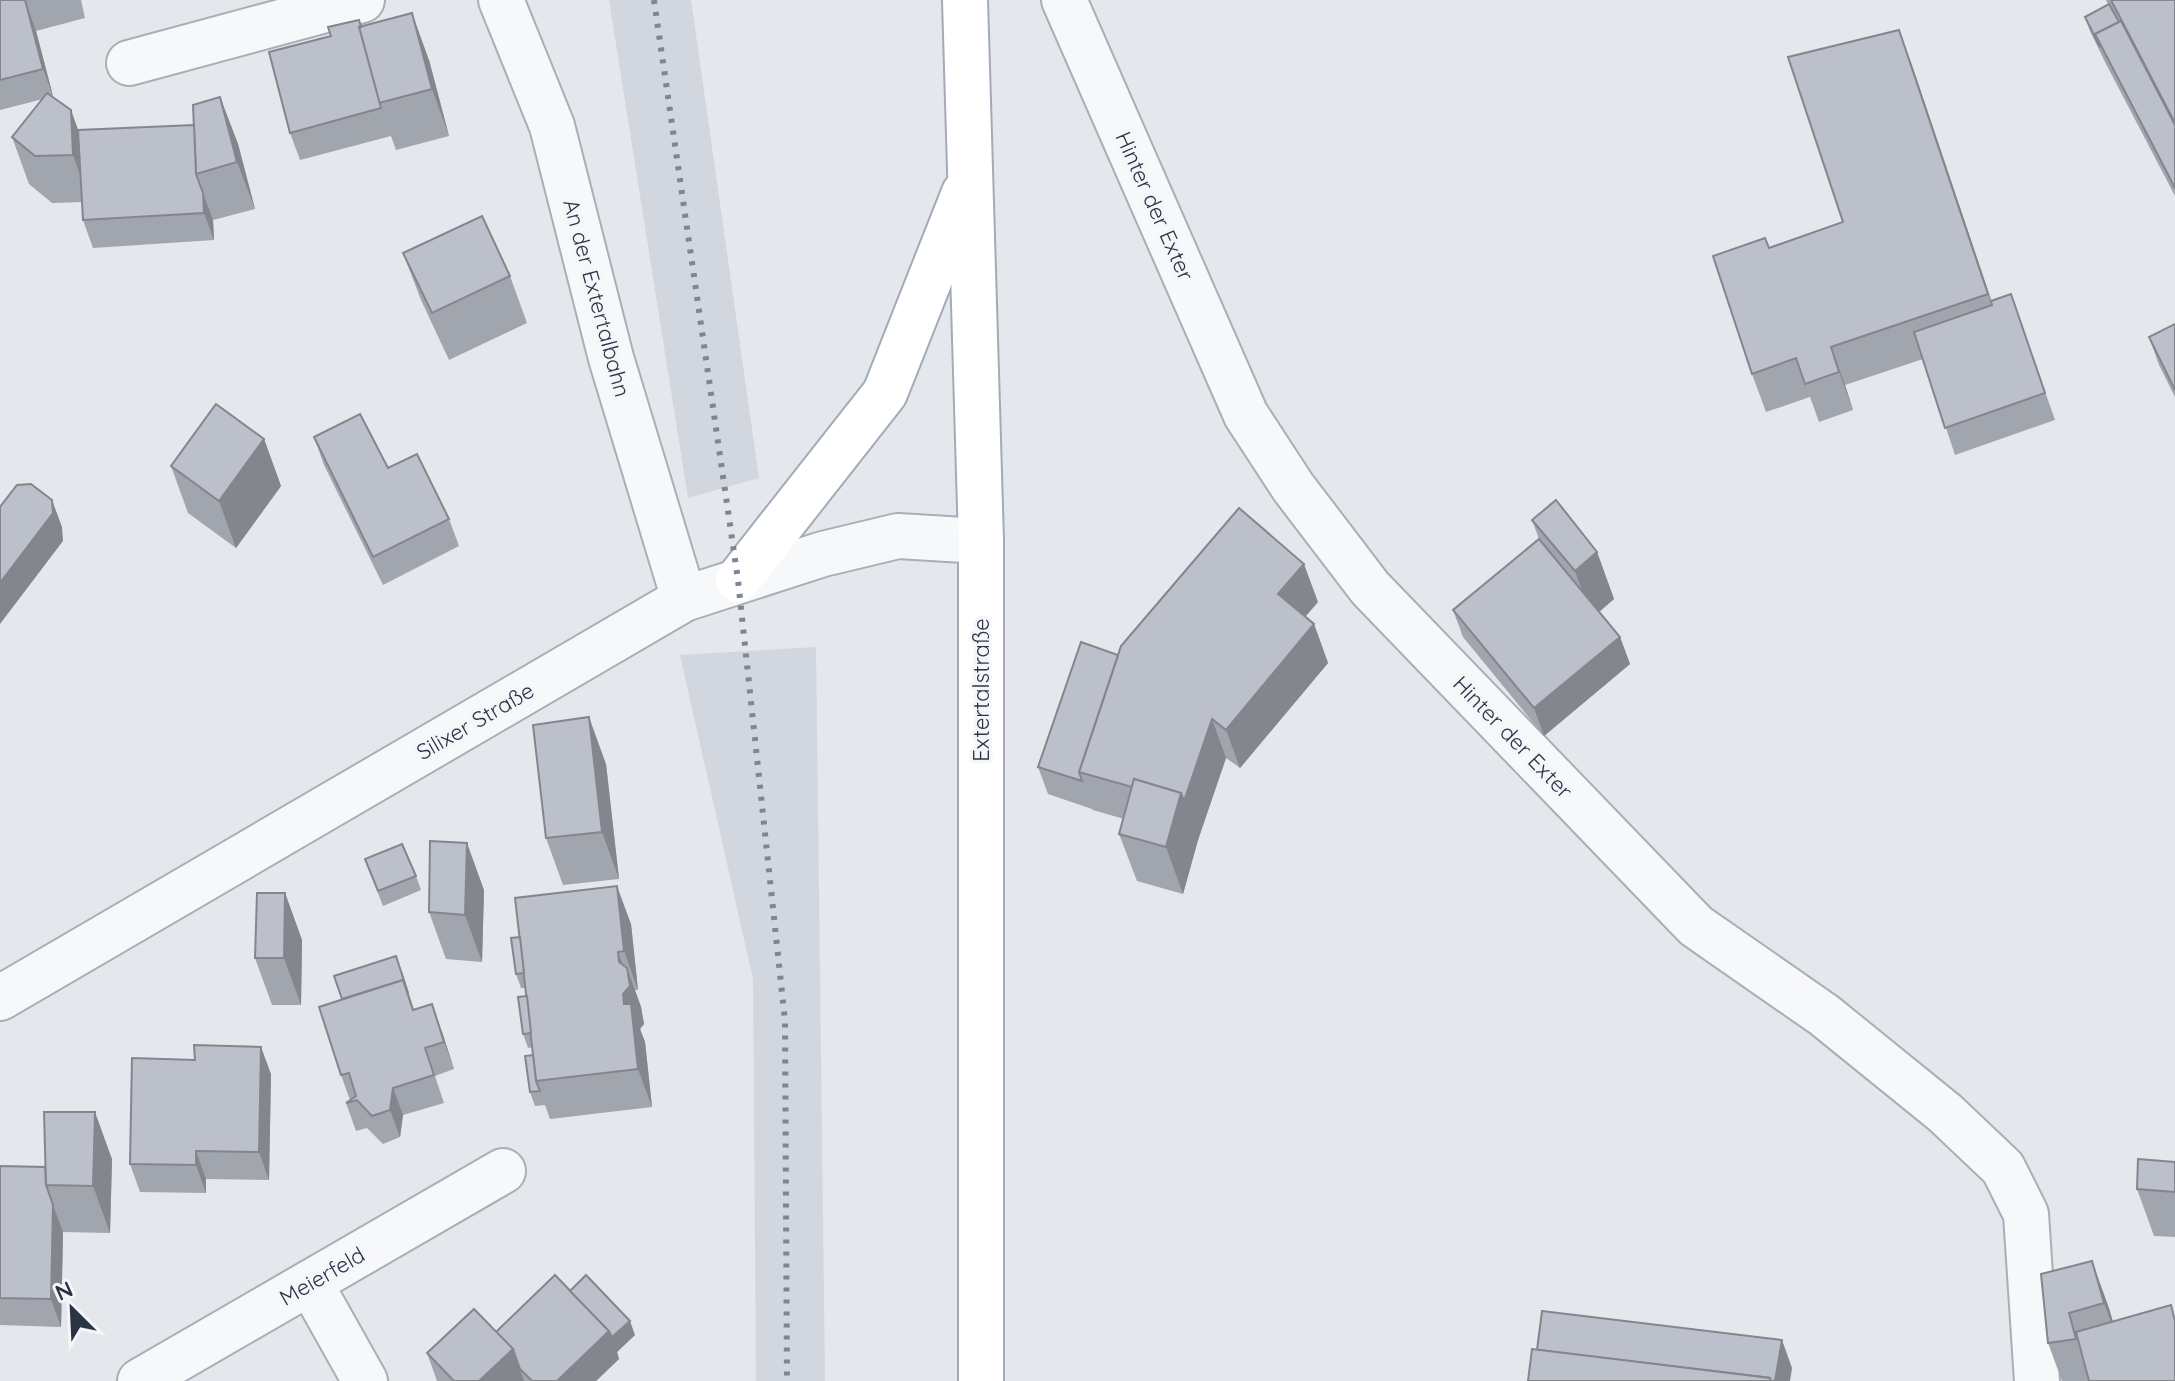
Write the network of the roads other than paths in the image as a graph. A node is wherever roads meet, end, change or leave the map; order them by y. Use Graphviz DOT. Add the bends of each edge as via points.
graph roads {
  1 [pos="362,0"];
  2 [pos="501,0"];
  3 [pos="965,0"];
  4 [pos="1064,0"];
  5 [pos="129,63"];
  6 [pos="971,176"];
  7 [pos="981,541"];
  8 [pos="738,580"];
  9 [pos="684,599"];
  10 [pos="0,998"];
  11 [pos="503,1171"];
  12 [pos="310,1283"];
  13 [pos="140,1381"];
  14 [pos="365,1381"];
  15 [pos="981,1381"];
  16 [pos="2037,1381"];
  1 -- 5 [label="street"];
  2 -- 9 [label="street, An der Extertalbahn" via="552,126 611,358"];
  3 -- 6 [label="main road, Extertalstraße"];
  4 -- 16 [label="street, Hinter der Exter" via="1246,415 1370,588 1696,926 1824,1015 1945,1113 2003,1168 2026,1214"];
  6 -- 7 [label="main road, Extertalstraße"];
  6 -- 8 [label="main road" via="885,393"];
  7 -- 8 [label="street, Silixer Straße" via="898,536"];
  7 -- 15 [label="main road, Extertalstraße"];
  8 -- 9 [label="street, Silixer Straße"];
  9 -- 10 [label="street, Silixer Straße"];
  11 -- 12 [label="street, Meierfeld"];
  12 -- 13 [label="street, Meierfeld"];
  12 -- 14 [label="street"];
}
